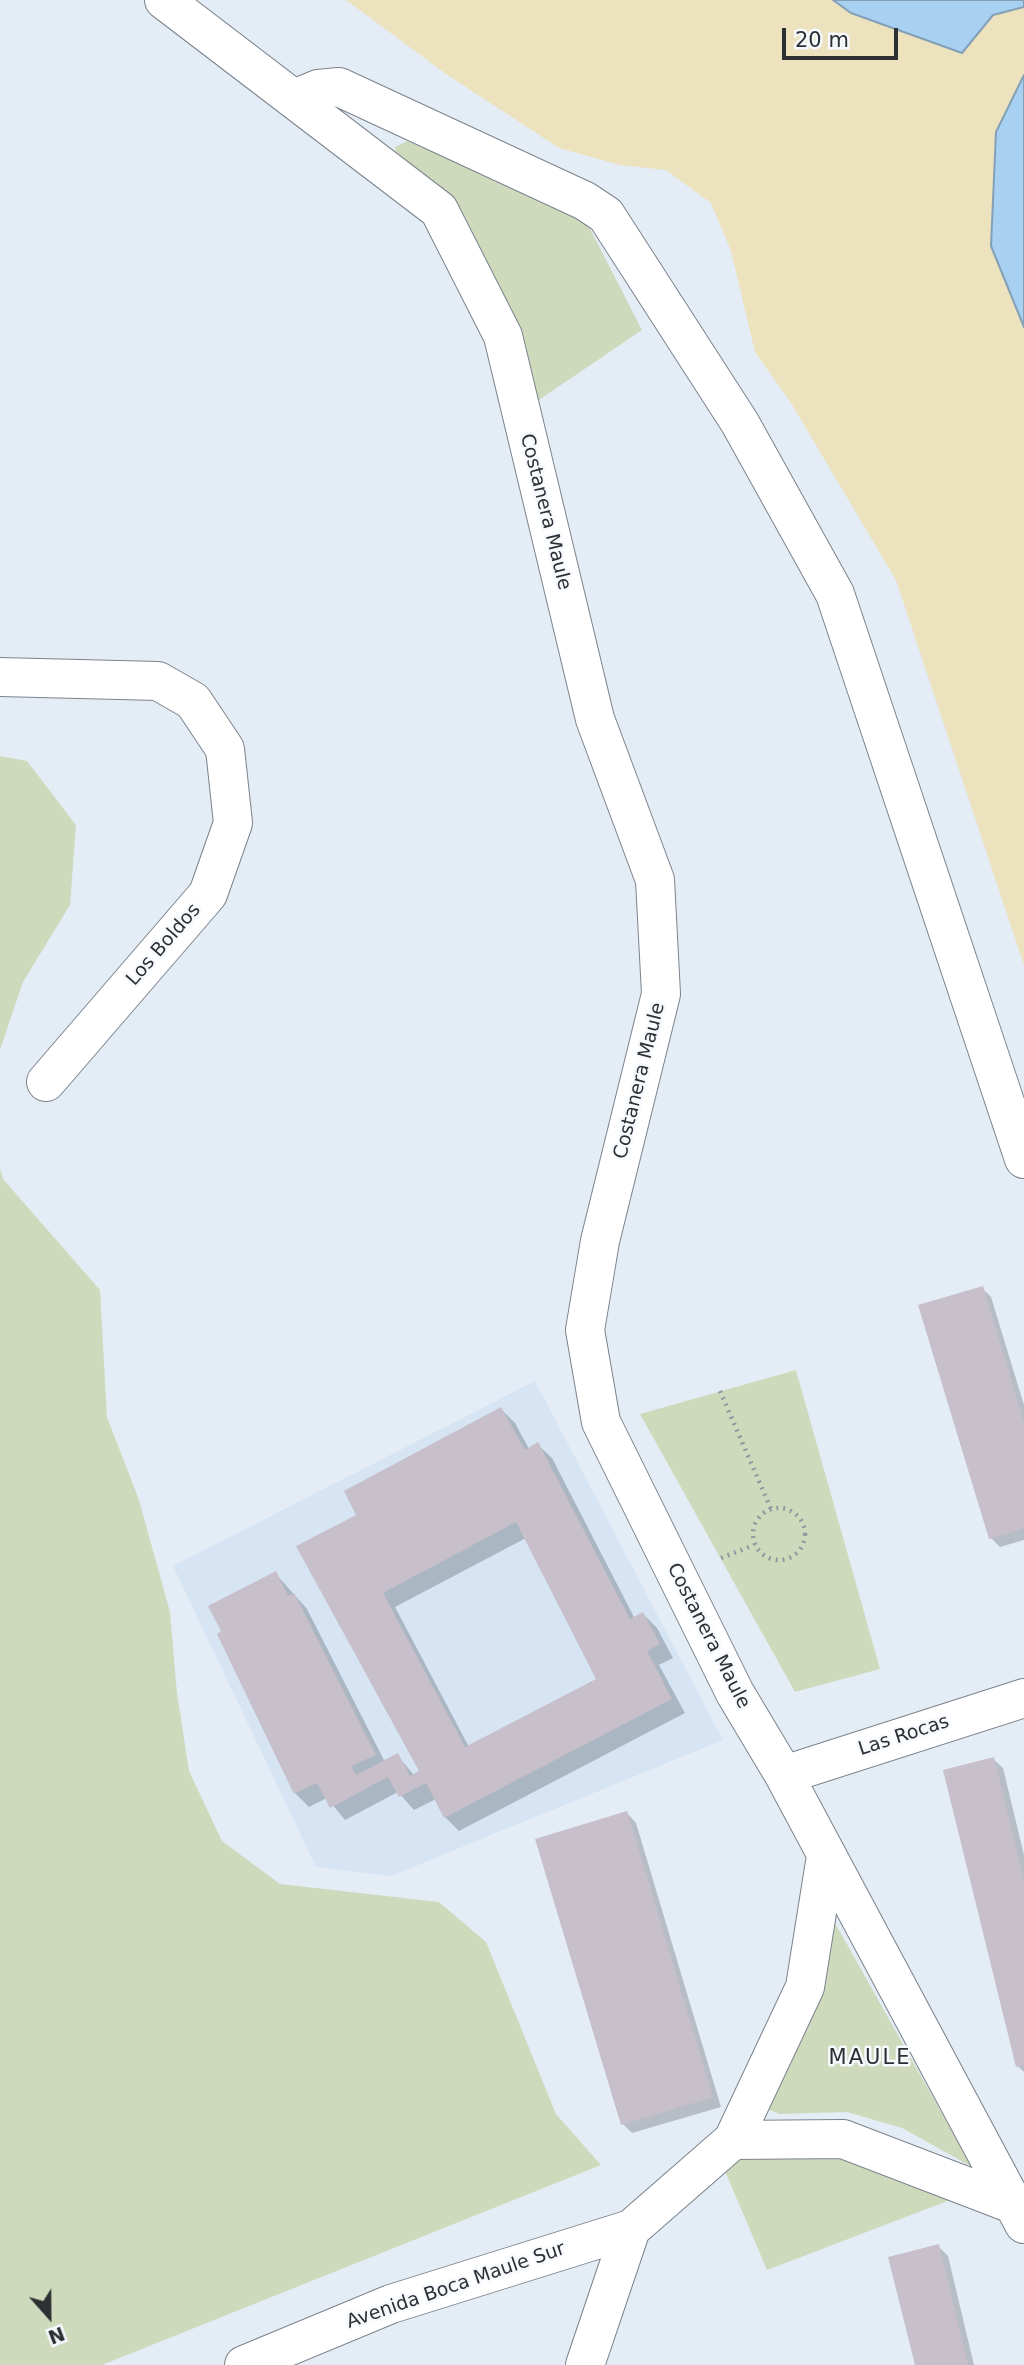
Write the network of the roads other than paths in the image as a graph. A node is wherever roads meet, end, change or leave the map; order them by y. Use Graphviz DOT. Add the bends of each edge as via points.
graph roads {
  1 [pos="164,0"];
  2 [pos="294,99"];
  3 [pos="0,677"];
  4 [pos="46,1082"];
  5 [pos="1024,1159"];
  6 [pos="1024,1698"];
  7 [pos="784,1775"];
  8 [pos="826,1856"];
  9 [pos="733,2140"];
  10 [pos="1017,2214"];
  11 [pos="631,2229"];
  12 [pos="244,2365"];
  13 [pos="585,2365"];
  1 -- 2 [label="street, Costanera Maule"];
  2 -- 5 [label="street" via="339,87 585,201 606,215 740,423 835,594"];
  2 -- 7 [label="street, Costanera Maule" via="439,210 503,336 595,719 655,880 661,994 600,1241 585,1331 601,1422 735,1693"];
  3 -- 4 [label="street, Los Boldos" via="158,681 193,701 225,749 227,761 233,823 208,894"];
  6 -- 7 [label="street, Las Rocas"];
  7 -- 8 [label="street, Costanera Maule"];
  8 -- 9 [label="street" via="806,1987"];
  8 -- 10 [label="street, Costanera Maule"];
  9 -- 10 [label="street" via="843,2139"];
  9 -- 11 [label="street"];
  11 -- 12 [label="street, Avenida Boca Maule Sur" via="391,2304"];
  11 -- 13 [label="street"];
}
